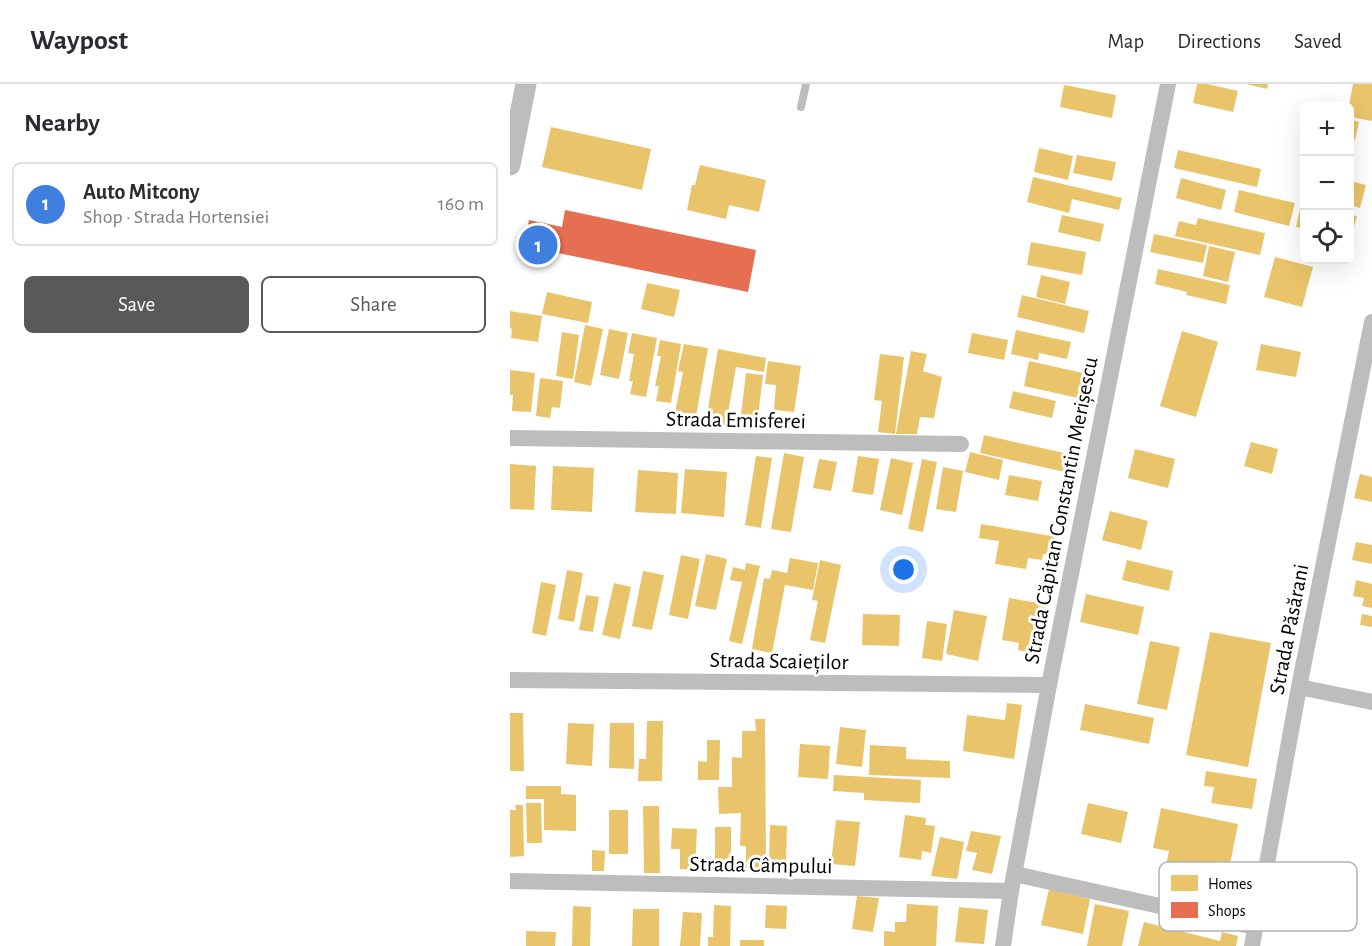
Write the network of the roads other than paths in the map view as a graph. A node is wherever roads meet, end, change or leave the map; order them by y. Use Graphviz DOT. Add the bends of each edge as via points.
graph roads {
  1 [pos="806,84"];
  2 [pos="1168,84"];
  3 [pos="520,90"];
  4 [pos="801,107"];
  5 [pos="510,165"];
  6 [pos="1372,322"];
  7 [pos="510,438"];
  8 [pos="961,444"];
  9 [pos="510,680"];
  10 [pos="1048,685"];
  11 [pos="1299,687"];
  12 [pos="1372,702"];
  13 [pos="1267,862"];
  14 [pos="510,881"];
  15 [pos="1013,883"];
  16 [pos="1159,910"];
  17 [pos="1254,931"];
  18 [pos="1003,946"];
  19 [pos="1252,946"];
  1 -- 4 [label="lane"];
  2 -- 10 [label="street, Strada Căpitan Constantin Merișescu"];
  3 -- 5 [label="street"];
  6 -- 11 [label="street, Strada Păsărani"];
  7 -- 8 [label="street, Strada Emisferei"];
  9 -- 10 [label="street, Strada Scaieților"];
  10 -- 15 [label="street, Strada Căpitan Constantin Merișescu"];
  11 -- 12 [label="street"];
  11 -- 13 [label="street, Strada Păsărani"];
  14 -- 15 [label="street, Strada Câmpului"];
  15 -- 16 [label="street, Strada Câmpului"];
  15 -- 18 [label="street, Strada Căpitan Constantin Merișescu"];
  17 -- 19 [label="street, Strada Păsărani"];
}
